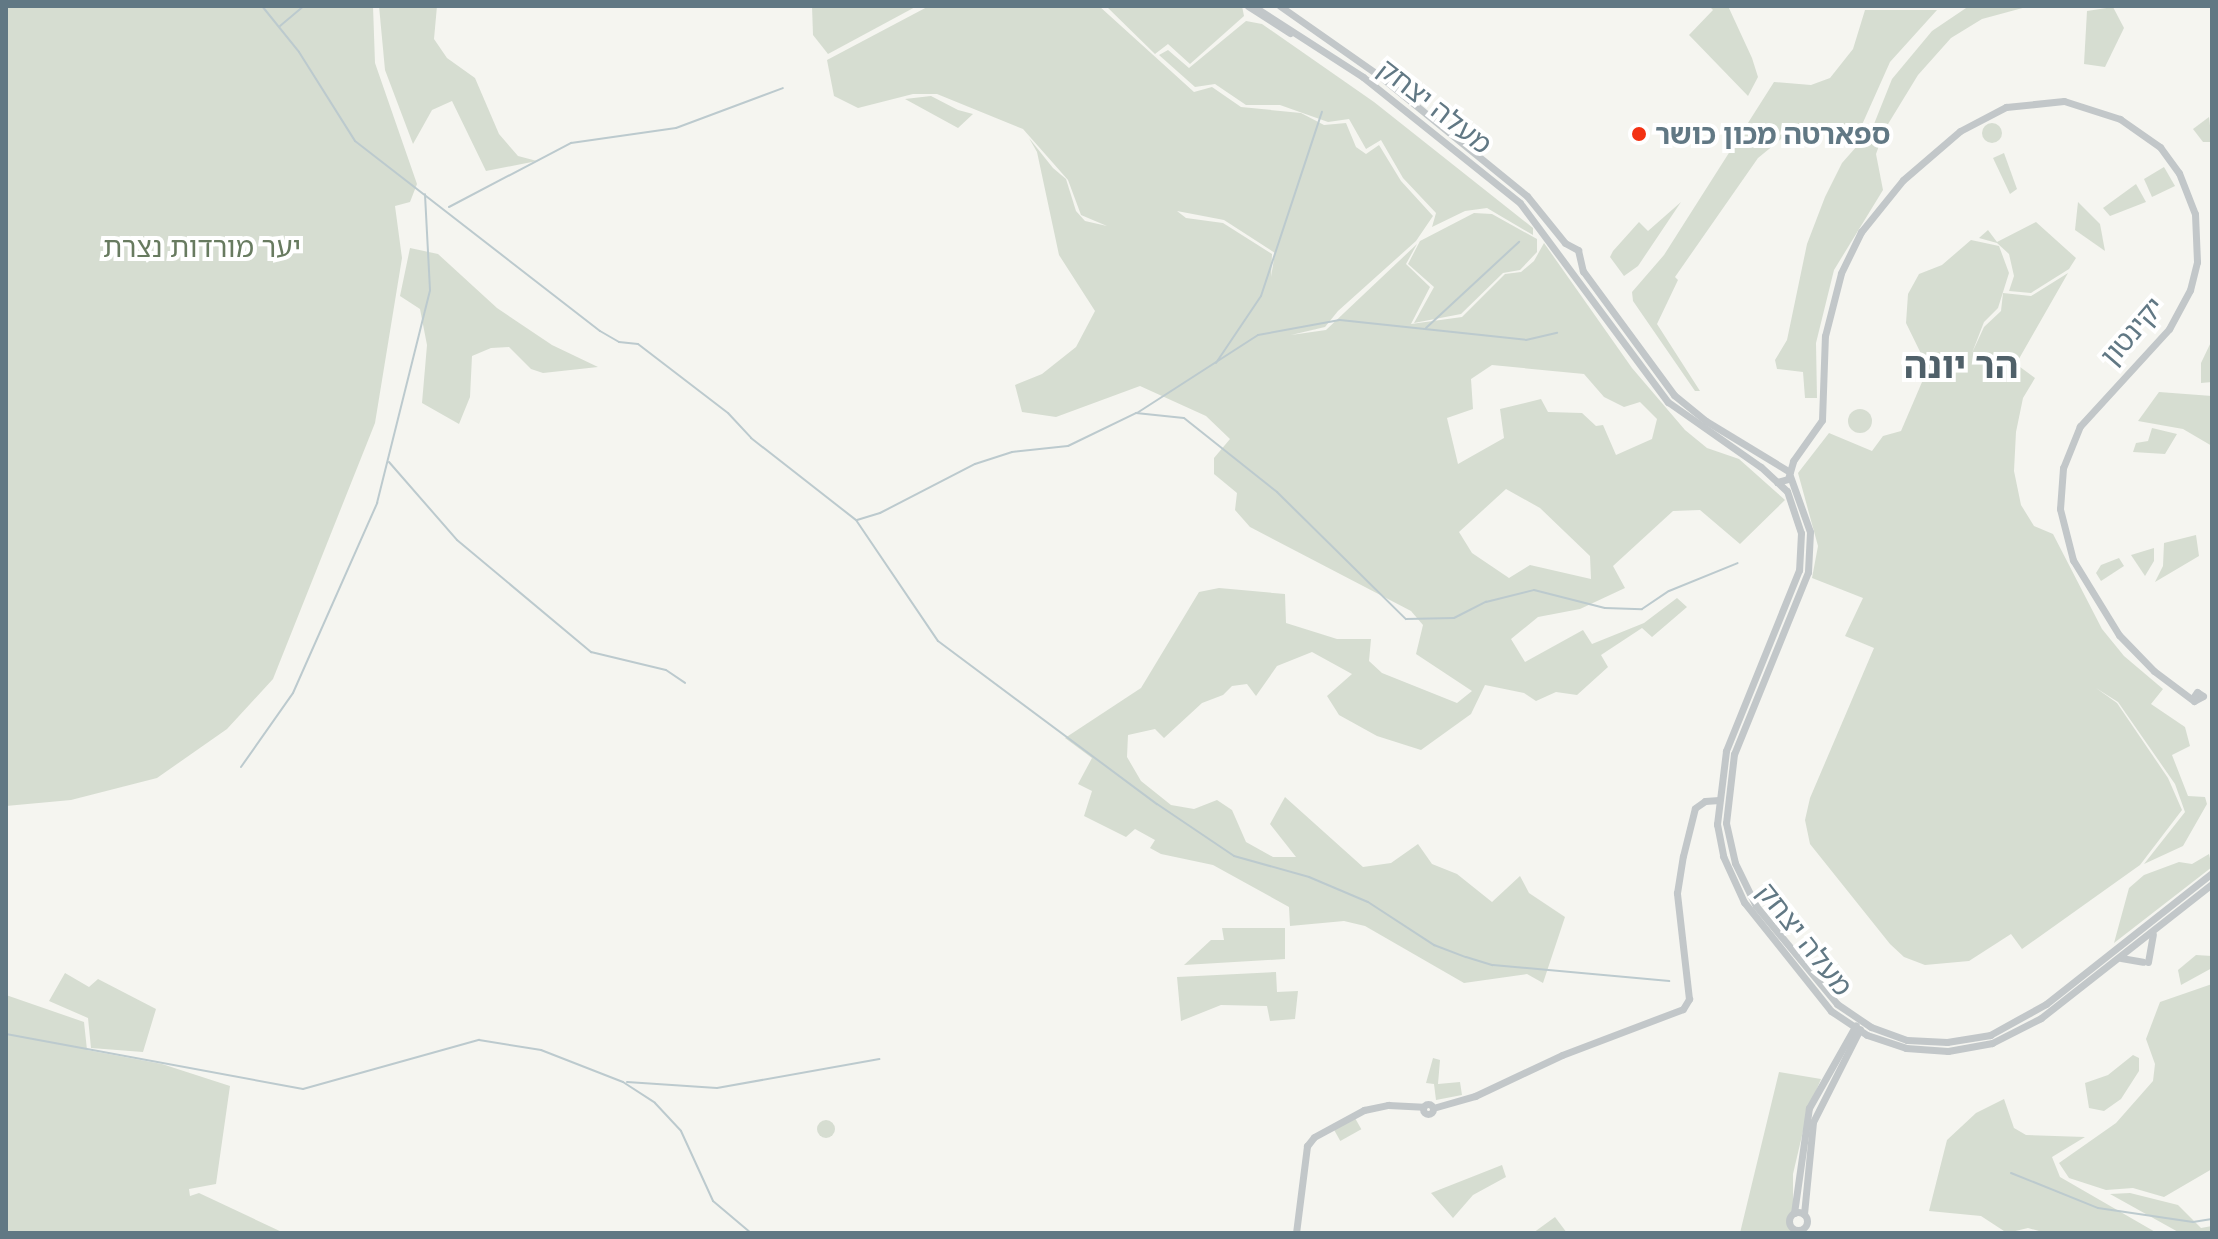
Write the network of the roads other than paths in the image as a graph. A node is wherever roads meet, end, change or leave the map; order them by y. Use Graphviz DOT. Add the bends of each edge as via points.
graph roads {
  1 [pos="1251,6"];
  2 [pos="1266,8"];
  3 [pos="1284,8"];
  4 [pos="1337,60"];
  5 [pos="1573,248"];
  6 [pos="1560,258"];
  7 [pos="1579,262"];
  8 [pos="1566,267"];
  9 [pos="1809,441"];
  10 [pos="1780,464"];
  11 [pos="1790,474"];
  12 [pos="1773,479"];
  13 [pos="2212,702"];
  14 [pos="1721,800"];
  15 [pos="2212,873"];
  16 [pos="2212,884"];
  17 [pos="2156,928"];
  18 [pos="2119,958"];
  19 [pos="1840,1018"];
  20 [pos="1858,1027"];
  21 [pos="1876,1039"];
  22 [pos="1847,1046"];
  23 [pos="1794,1213"];
  24 [pos="1804,1214"];
  25 [pos="1791,1230"];
  26 [pos="1800,1231"];
  27 [pos="1296,1233"];
  1 -- 2 [label="street, מעלה יצחק"];
  1 -- 4 [label="street"];
  2 -- 4 [label="street, מעלה יצחק"];
  3 -- 5 [label="street, מעלה יצחק" via="1515,184"];
  4 -- 6 [label="street, מעלה יצחק" via="1520,203"];
  5 -- 6 [label="street" via="1564,249"];
  5 -- 7 [label="street, מעלה יצחק"];
  6 -- 8 [label="street, מעלה יצחק"];
  7 -- 8 [label="street"];
  7 -- 10 [label="street" via="1674,395 1706,421"];
  8 -- 12 [label="street, מעלה יצחק" via="1668,402"];
  9 -- 10 [label="street, יקינטון"];
  9 -- 11 [label="street, יקינטון"];
  9 -- 13 [label="street, יקינטון" via="1824,413 1822,356 1834,292 1861,232 1903,180 1960,131 2006,107 2064,101 2134,126 2160,147 2186,187 2197,228 2197,262 2190,290 2169,329 2080,426 2063,468 2060,509 2073,560 2119,635 2154,671"];
  10 -- 11 [label="street"];
  10 -- 12 [label="street, יקינטון"];
  11 -- 12 [label="street" via="1784,482"];
  11 -- 14 [label="street, מעלה יצחק" via="1810,532 1808,572 1738,742"];
  12 -- 14 [label="street, מעלה יצחק" via="1787,491 1795,511 1801,563 1726,751"];
  14 -- 19 [label="street, מעלה יצחק" via="1720,846 1739,893 1786,958"];
  14 -- 20 [label="street, מעלה יצחק" via="1731,853 1756,906"];
  14 -- 27 [label="street" via="1695,808 1681,868 1677,893 1689,999 1683,1009 1427,1114 1423,1107 1388,1105 1364,1110 1314,1137 1307,1146"];
  15 -- 20 [label="street, מעלה יצחק" via="2046,1004 1999,1032 1969,1041 1926,1042"];
  16 -- 17 [label="street, מעלה יצחק"];
  17 -- 18 [label="street, מעלה יצחק"];
  17 -- 18 [label="street" via="2146,962"];
  18 -- 21 [label="street, מעלה יצחק" via="2032,1024 1992,1043 1926,1051"];
  19 -- 20 [label="street, מעלה יצחק"];
  19 -- 22 [label="street"];
  20 -- 21 [label="street, מעלה יצחק"];
  20 -- 22 [label="street"];
  21 -- 22 [label="street"];
  22 -- 23 [label="street" via="1805,1120"];
  22 -- 24 [label="street" via="1813,1122"];
  23 -- 24 [label="street"];
  23 -- 25 [label="street"];
  24 -- 26 [label="street" via="1807,1223"];
  25 -- 26 [label="street"];
}
